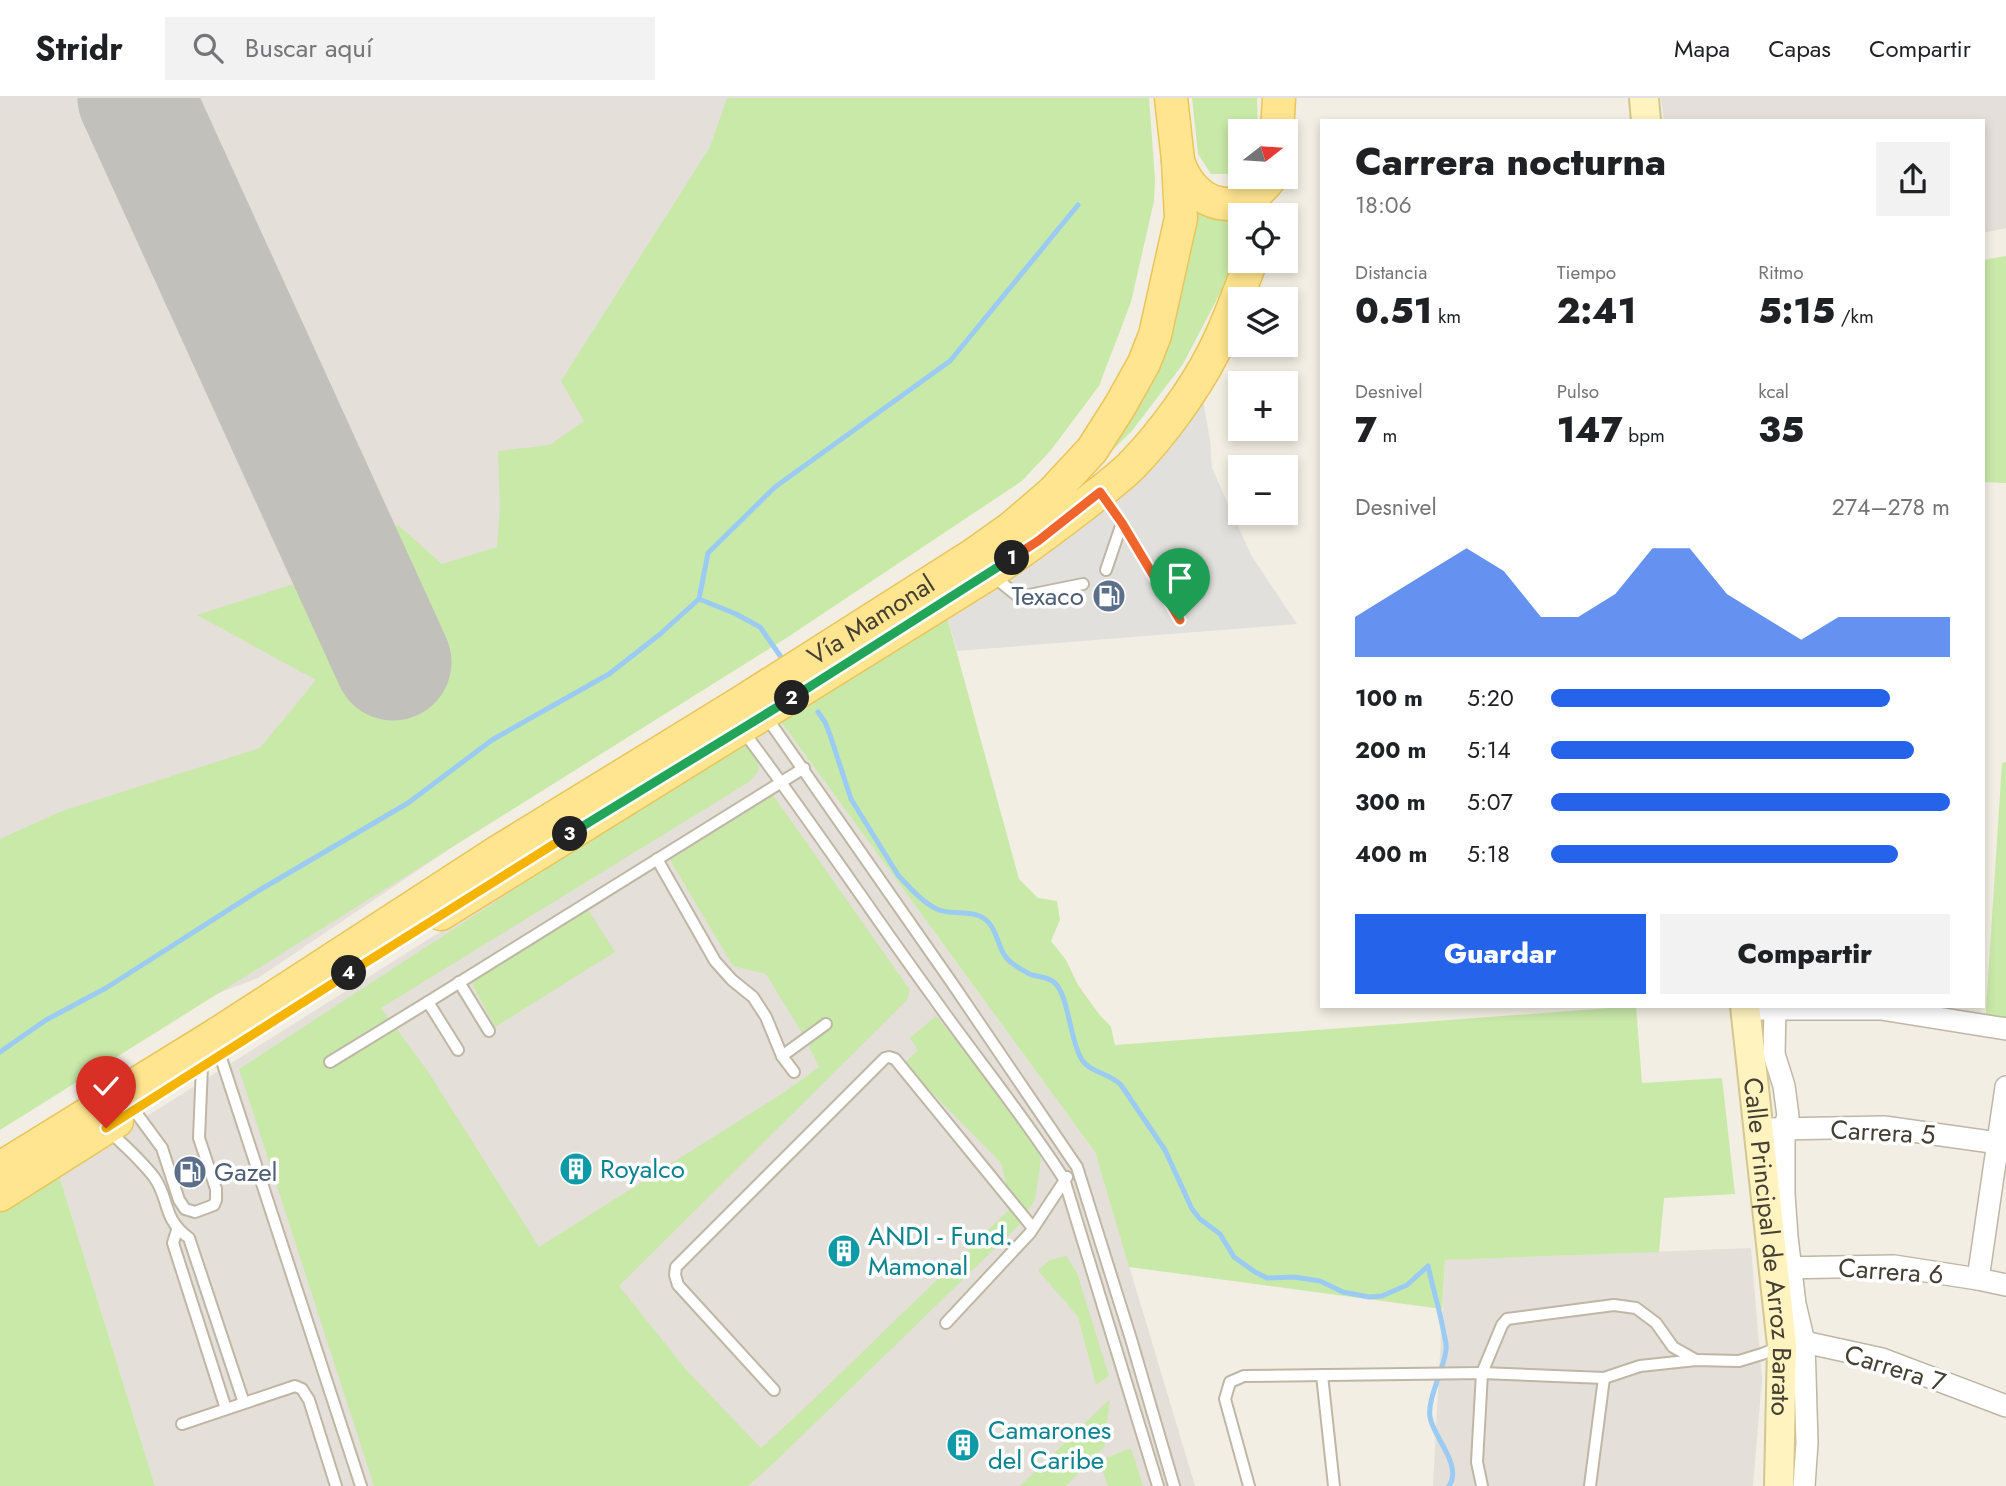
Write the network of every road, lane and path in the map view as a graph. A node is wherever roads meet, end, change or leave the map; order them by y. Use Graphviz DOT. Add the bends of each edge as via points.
graph roads {
  1 [pos="1171,98"];
  2 [pos="1279,98"];
  3 [pos="1644,98"];
  4 [pos="1278,119"];
  5 [pos="1646,119"];
  6 [pos="1178,160"];
  7 [pos="1262,189"];
  8 [pos="1246,273"];
  9 [pos="1100,492"];
  10 [pos="1122,523"];
  11 [pos="1106,570"];
  12 [pos="990,573"];
  13 [pos="1083,584"];
  14 [pos="1180,620"];
  15 [pos="753,722"];
  16 [pos="804,768"];
  17 [pos="781,782"];
  18 [pos="657,859"];
  19 [pos="459,982"];
  20 [pos="952,983"];
  21 [pos="934,999"];
  22 [pos="428,1002"];
  23 [pos="1745,1008"];
  24 [pos="1775,1008"];
  25 [pos="1828,1008"];
  26 [pos="1954,1013"];
  27 [pos="826,1024"];
  28 [pos="2006,1029"];
  29 [pos="489,1031"];
  30 [pos="458,1050"];
  31 [pos="782,1056"];
  32 [pos="211,1061"];
  33 [pos="330,1062"];
  34 [pos="794,1072"];
  35 [pos="2006,1087"];
  36 [pos="134,1110"];
  37 [pos="106,1128"];
  38 [pos="1772,1129"];
  39 [pos="2002,1143"];
  40 [pos="1077,1167"];
  41 [pos="0,1168"];
  42 [pos="1064,1179"];
  43 [pos="0,1195"];
  44 [pos="1033,1228"];
  45 [pos="177,1230"];
  46 [pos="1783,1268"];
  47 [pos="1978,1279"];
  48 [pos="2006,1285"];
  49 [pos="946,1323"];
  50 [pos="1131,1339"];
  51 [pos="1115,1343"];
  52 [pos="1793,1344"];
  53 [pos="1696,1360"];
  54 [pos="1482,1373"];
  55 [pos="1322,1375"];
  56 [pos="1604,1378"];
  57 [pos="774,1390"];
  58 [pos="244,1403"];
  59 [pos="2006,1406"];
  60 [pos="226,1409"];
  61 [pos="182,1424"];
  62 [pos="336,1486"];
  63 [pos="361,1486"];
  64 [pos="1158,1486"];
  65 [pos="1174,1486"];
  66 [pos="1249,1486"];
  67 [pos="1334,1486"];
  68 [pos="1482,1486"];
  69 [pos="1590,1486"];
  70 [pos="1780,1486"];
  71 [pos="1804,1486"];
  1 -- 6 [label="main road, Vía Mamonal"];
  2 -- 4 [label="main road"];
  3 -- 5 [label="street"];
  6 -- 7 [label="main road" via="1183,175 1204,198 1235,203"];
  6 -- 41 [label="main road, Vía Mamonal" via="1181,218 1155,335 1144,363 1092,450 1011,528"];
  8 -- 9 [label="main road, Vía Mamonal" via="1212,355 1188,393 1133,464"];
  9 -- 10 [label="lane"];
  9 -- 12 [label="main road, Vía Mamonal"];
  10 -- 11 [label="lane"];
  10 -- 14 [label="lane"];
  12 -- 13 [label="lane" via="1019,597"];
  12 -- 15 [label="main road, Vía Mamonal"];
  15 -- 16 [label="lane"];
  15 -- 17 [label="lane"];
  15 -- 32 [label="main road, Vía Mamonal"];
  16 -- 17 [label="lane"];
  16 -- 20 [label="lane"];
  17 -- 18 [label="lane"];
  17 -- 21 [label="lane"];
  18 -- 19 [label="lane"];
  18 -- 31 [label="lane" via="715,961 753,997 766,1017"];
  19 -- 22 [label="lane"];
  19 -- 29 [label="lane"];
  20 -- 21 [label="lane"];
  20 -- 40 [label="lane"];
  21 -- 42 [label="lane"];
  22 -- 30 [label="lane"];
  22 -- 33 [label="lane"];
  23 -- 38 [label="street, Calle Principal de Arroz Barato"];
  24 -- 38 [label="street" via="1774,1054 1788,1116"];
  25 -- 26 [label="street"];
  26 -- 28 [label="street"];
  27 -- 31 [label="lane"];
  31 -- 34 [label="lane"];
  32 -- 36 [label="main road, Vía Mamonal"];
  32 -- 36 [label="lane" via="199,1138 204,1168 216,1189 214,1205 195,1212 185,1209 162,1148"];
  32 -- 63 [label="lane"];
  35 -- 39 [label="street"];
  36 -- 37 [label="main road, Vía Mamonal"];
  37 -- 43 [label="main road, Vía Mamonal"];
  37 -- 45 [label="lane" via="156,1180"];
  38 -- 39 [label="street, Carrera 5" via="1884,1127"];
  38 -- 46 [label="street, Calle Principal de Arroz Barato"];
  39 -- 47 [label="street"];
  40 -- 42 [label="lane"];
  40 -- 50 [label="lane"];
  42 -- 44 [label="lane"];
  42 -- 51 [label="lane"];
  44 -- 49 [label="lane"];
  44 -- 57 [label="lane" via="895,1059 886,1058 676,1267 678,1285"];
  45 -- 58 [label="lane" via="189,1238"];
  45 -- 60 [label="lane" via="173,1243"];
  46 -- 47 [label="street, Carrera 6" via="1894,1266"];
  46 -- 52 [label="street, Calle Principal de Arroz Barato"];
  47 -- 48 [label="street, Carrera 6"];
  50 -- 51 [label="lane"];
  50 -- 65 [label="lane"];
  51 -- 64 [label="lane"];
  52 -- 53 [label="lane" via="1739,1360"];
  52 -- 59 [label="street, Carrera 7" via="1882,1359"];
  52 -- 70 [label="street, Calle Principal de Arroz Barato"];
  52 -- 71 [label="street" via="1807,1443"];
  53 -- 54 [label="lane" via="1674,1347 1656,1323 1636,1308 1614,1305 1507,1319"];
  53 -- 56 [label="lane" via="1640,1366"];
  54 -- 55 [label="lane"];
  54 -- 56 [label="lane"];
  54 -- 68 [label="lane" via="1477,1462"];
  55 -- 66 [label="lane" via="1244,1376 1230,1382 1225,1399"];
  55 -- 67 [label="lane"];
  56 -- 69 [label="lane"];
  58 -- 60 [label="lane"];
  58 -- 62 [label="lane" via="295,1386 302,1389"];
  60 -- 61 [label="lane"];
}
